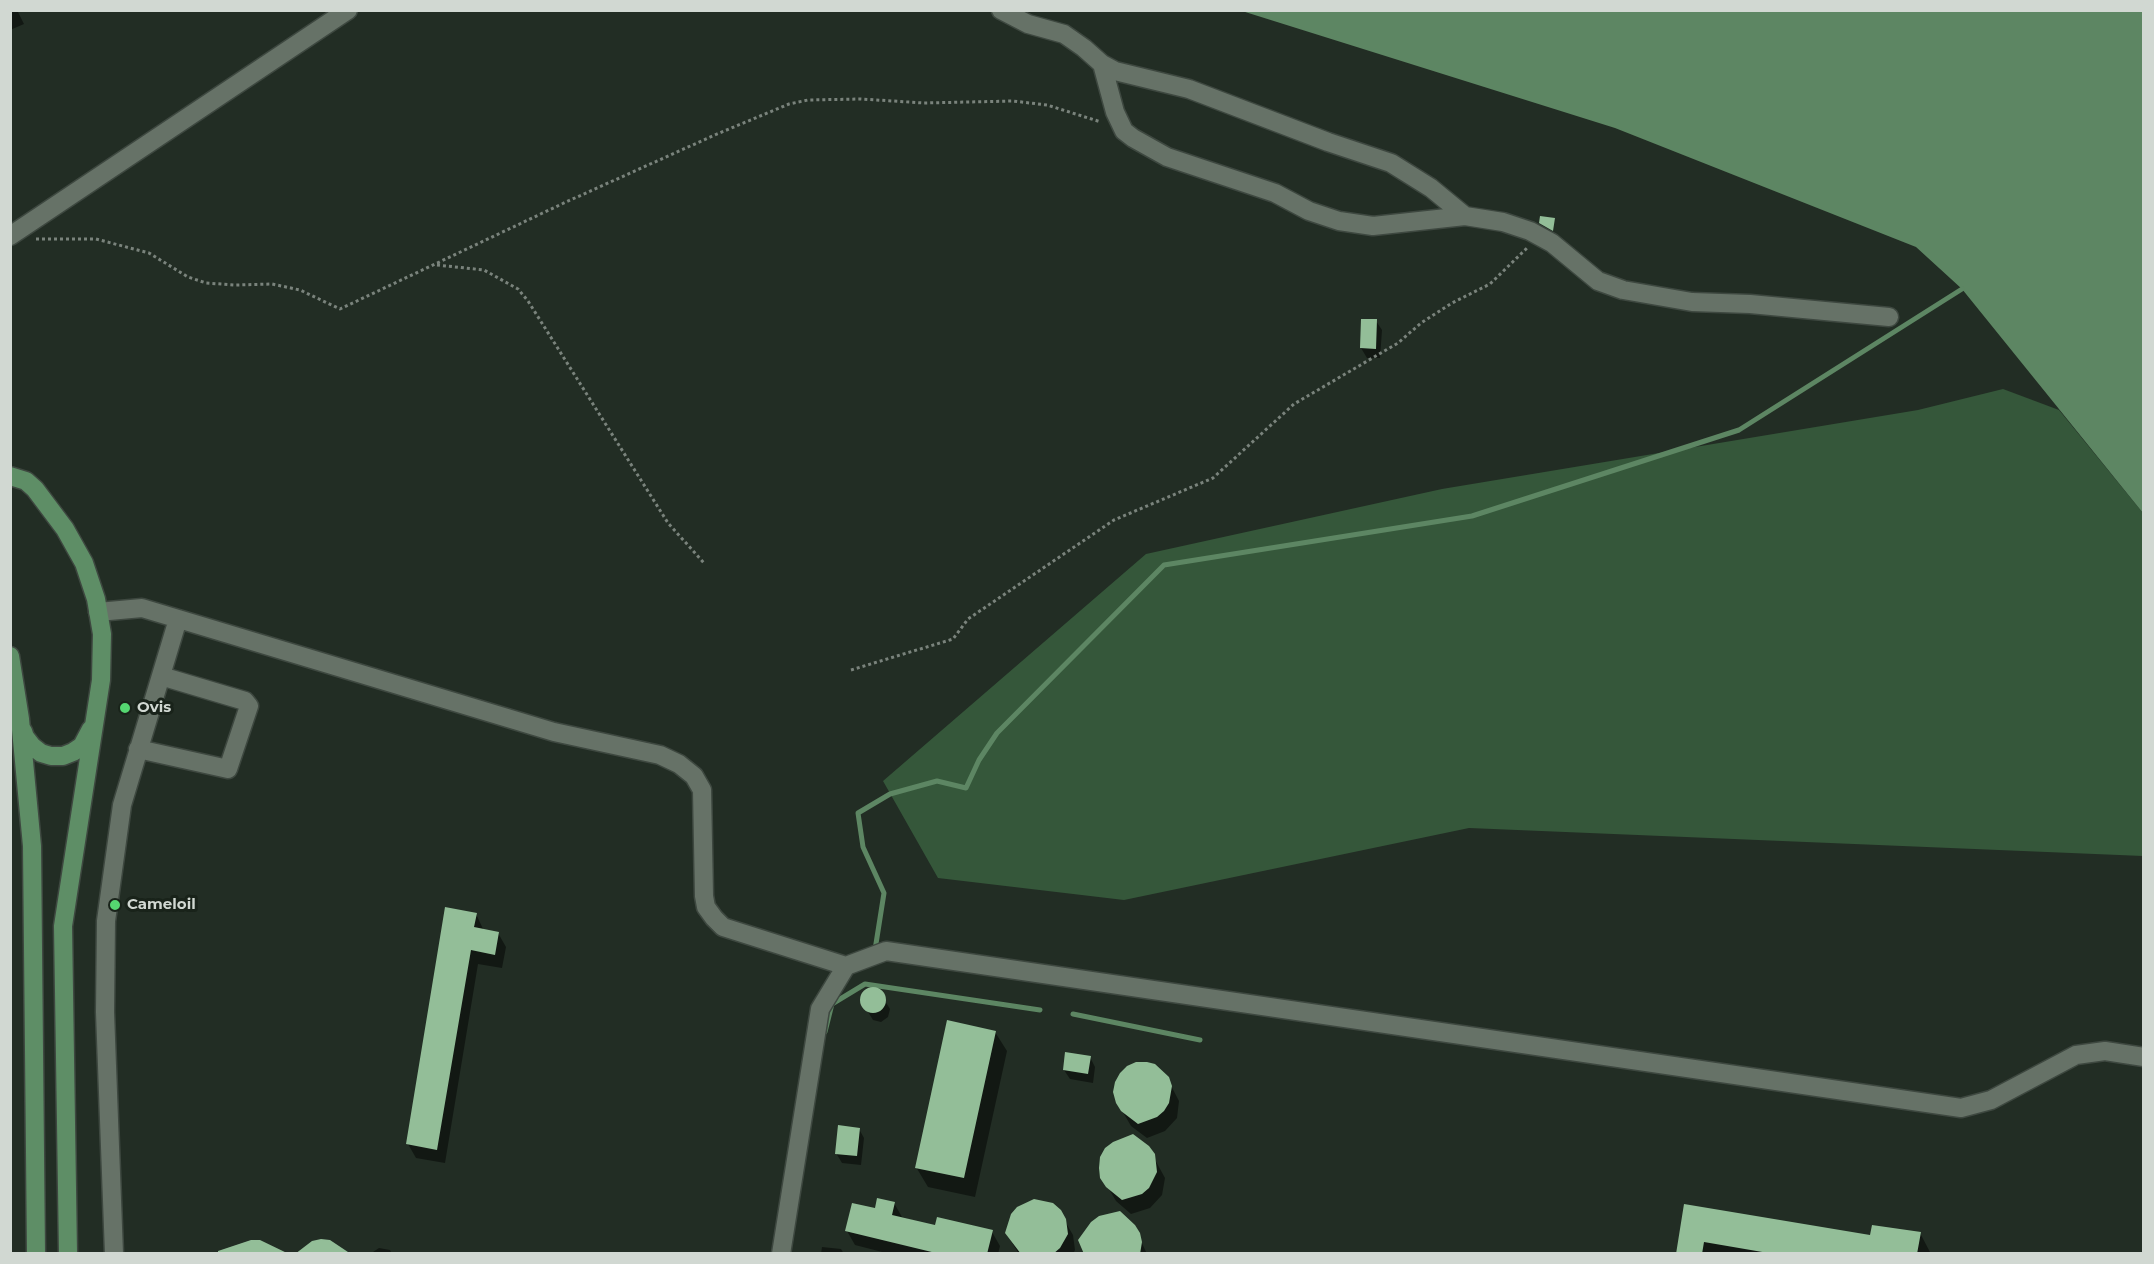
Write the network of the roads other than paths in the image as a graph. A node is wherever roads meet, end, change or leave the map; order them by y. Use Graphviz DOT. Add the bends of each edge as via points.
graph roads {
  1 [pos="348,10"];
  2 [pos="1001,10"];
  3 [pos="1102,64"];
  4 [pos="1465,216"];
  5 [pos="10,236"];
  6 [pos="1889,317"];
  7 [pos="10,462"];
  8 [pos="10,476"];
  9 [pos="35,489"];
  10 [pos="98,612"];
  11 [pos="178,619"];
  12 [pos="10,656"];
  13 [pos="161,676"];
  14 [pos="20,719"];
  15 [pos="95,719"];
  16 [pos="138,749"];
  17 [pos="846,966"];
  18 [pos="2144,1058"];
  19 [pos="36,1254"];
  20 [pos="68,1254"];
  21 [pos="114,1254"];
  22 [pos="781,1254"];
  1 -- 5 [label="street"];
  2 -- 3 [label="street" via="1028,24 1064,34"];
  3 -- 4 [label="street" via="1189,90 1391,163"];
  3 -- 4 [label="street" via="1124,131 1167,157 1275,193 1339,221 1373,226"];
  4 -- 6 [label="street" via="1503,222 1538,236 1598,281 1623,290 1692,302"];
  7 -- 9 [label="main road"];
  8 -- 9 [label="main road"];
  9 -- 10 [label="main road" via="84,562"];
  10 -- 11 [label="street" via="142,608"];
  10 -- 15 [label="main road" via="102,634 101,680"];
  11 -- 13 [label="street"];
  11 -- 17 [label="street" via="554,732 660,756 679,764 694,776 702,790 704,896 714,918 723,927"];
  12 -- 14 [label="main road"];
  13 -- 16 [label="street"];
  13 -- 16 [label="street" via="245,701 249,706 228,769"];
  14 -- 15 [label="main road" via="32,746 41,753 63,756 82,746"];
  14 -- 19 [label="main road" via="32,846"];
  15 -- 20 [label="main road" via="63,926"];
  16 -- 21 [label="street" via="122,805 106,921 105,1012"];
  17 -- 18 [label="street" via="886,951 1961,1108 1991,1100 2076,1055 2105,1052"];
  17 -- 22 [label="street" via="820,1009"];
}
